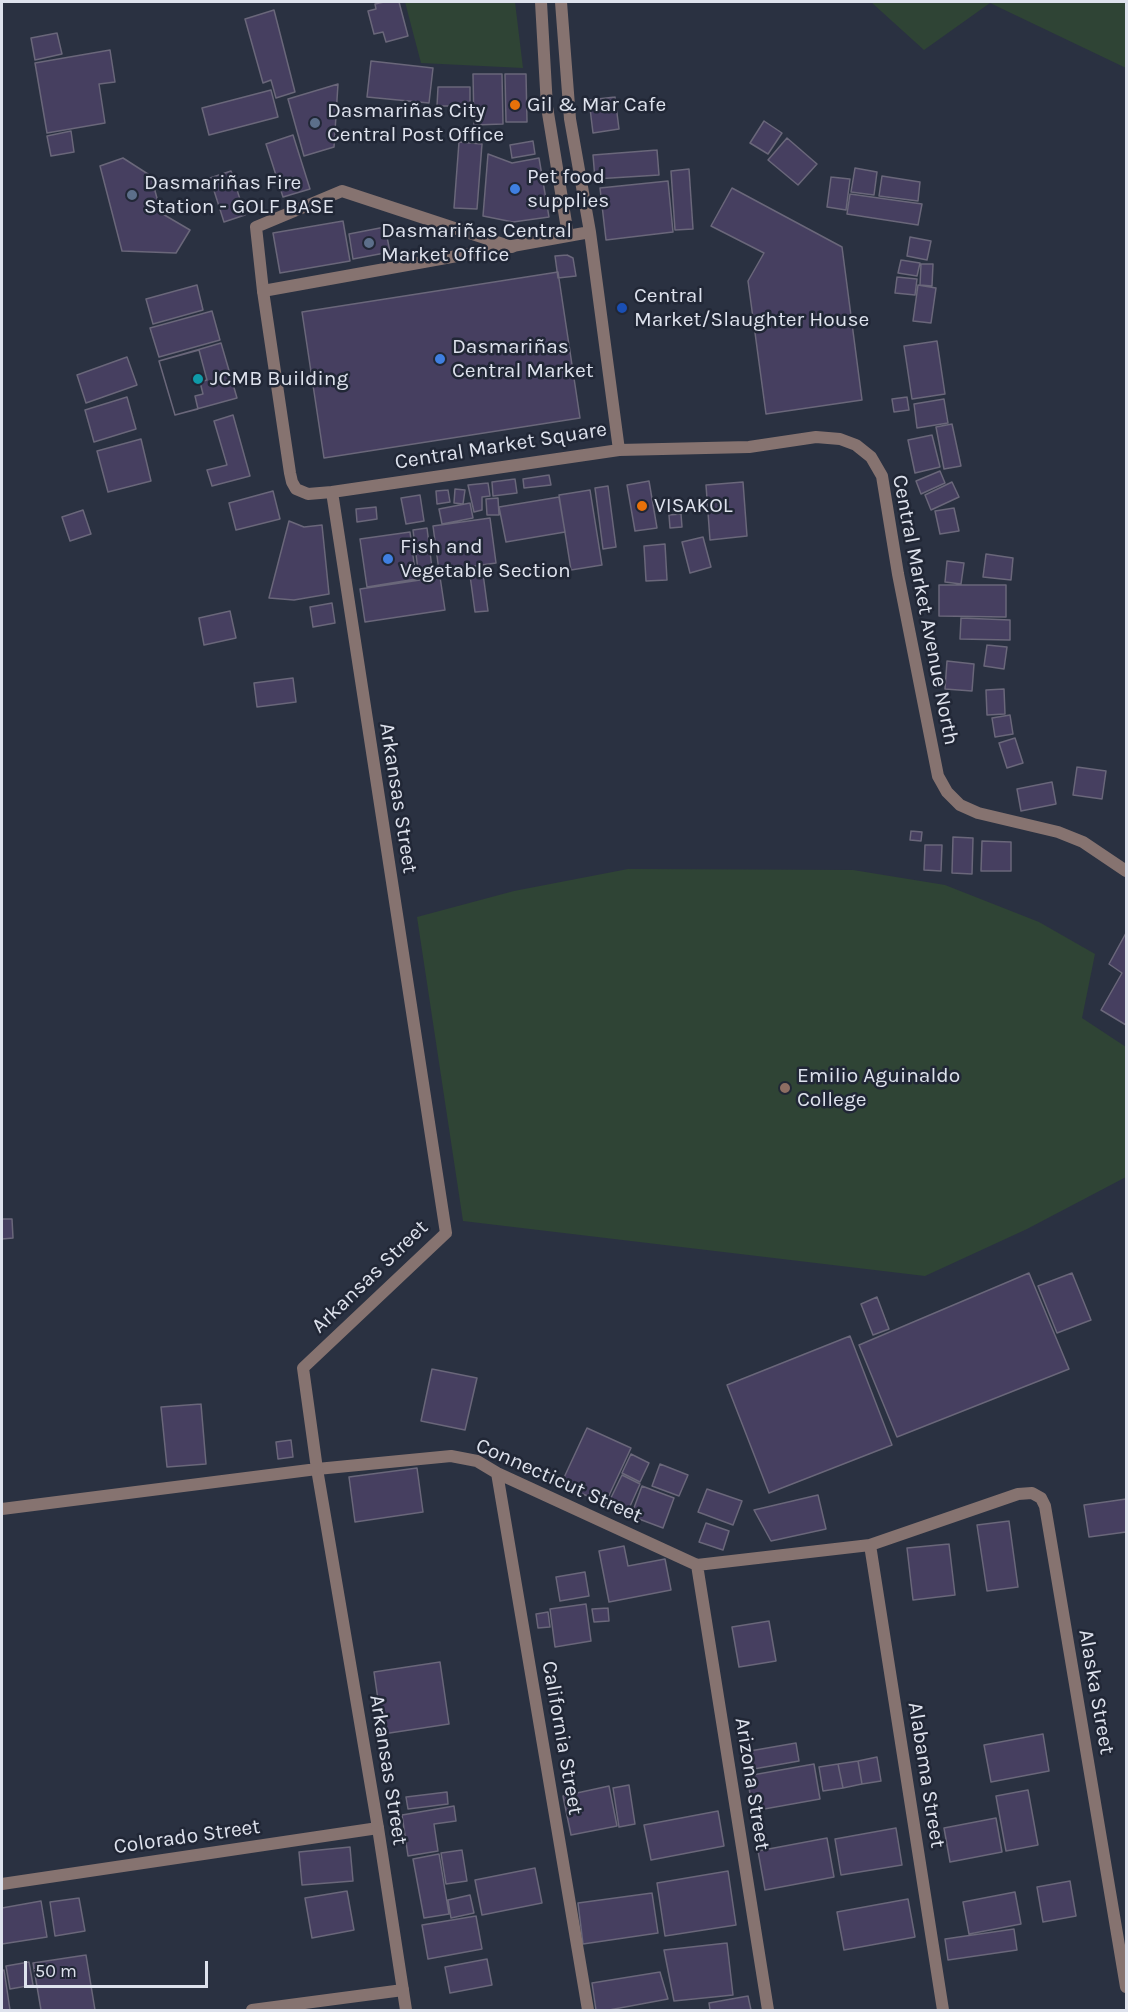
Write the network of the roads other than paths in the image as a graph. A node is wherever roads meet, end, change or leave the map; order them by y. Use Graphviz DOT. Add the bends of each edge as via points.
graph roads {
  1 [pos="541,2"];
  2 [pos="561,2"];
  3 [pos="590,232"];
  4 [pos="568,235"];
  5 [pos="512,247"];
  6 [pos="263,291"];
  7 [pos="619,450"];
  8 [pos="332,492"];
  9 [pos="1126,871"];
  10 [pos="317,1469"];
  11 [pos="497,1473"];
  12 [pos="2,1509"];
  13 [pos="870,1545"];
  14 [pos="698,1564"];
  15 [pos="378,1828"];
  16 [pos="2,1884"];
  17 [pos="1126,1987"];
  18 [pos="403,1990"];
  19 [pos="252,2010"];
  20 [pos="406,2010"];
  21 [pos="588,2010"];
  22 [pos="768,2010"];
  23 [pos="943,2010"];
  1 -- 4 [label="street" via="547,107"];
  2 -- 3 [label="street, Central Market Square" via="570,119"];
  3 -- 4 [label="street"];
  3 -- 7 [label="street, Central Market Square"];
  4 -- 5 [label="street"];
  5 -- 6 [label="street"];
  5 -- 6 [label="street, Central Market Square" via="342,191 256,227"];
  6 -- 8 [label="street, Central Market Square" via="292,482 308,494"];
  7 -- 8 [label="street, Central Market Square"];
  7 -- 9 [label="street, Central Market Avenue North" via="749,447 816,437 840,439 871,457 882,476 938,776 947,792 960,805 978,813 1083,842"];
  8 -- 10 [label="street, Arkansas Street" via="446,1233 303,1368"];
  10 -- 11 [label="street, Connecticut Street" via="451,1456 477,1461"];
  10 -- 12 [label="street, Connecticut Street"];
  10 -- 15 [label="street, Arkansas Street"];
  11 -- 14 [label="street, Connecticut Street"];
  11 -- 21 [label="street, California Street"];
  13 -- 14 [label="street"];
  13 -- 17 [label="street, Alaska Street" via="1018,1494 1032,1493 1041,1498"];
  13 -- 23 [label="street, Alabama Street"];
  14 -- 22 [label="street, Arizona Street"];
  15 -- 16 [label="street, Colorado Street"];
  15 -- 18 [label="street, Arkansas Street"];
  18 -- 19 [label="street"];
  18 -- 20 [label="street, Arkansas Street"];
}
